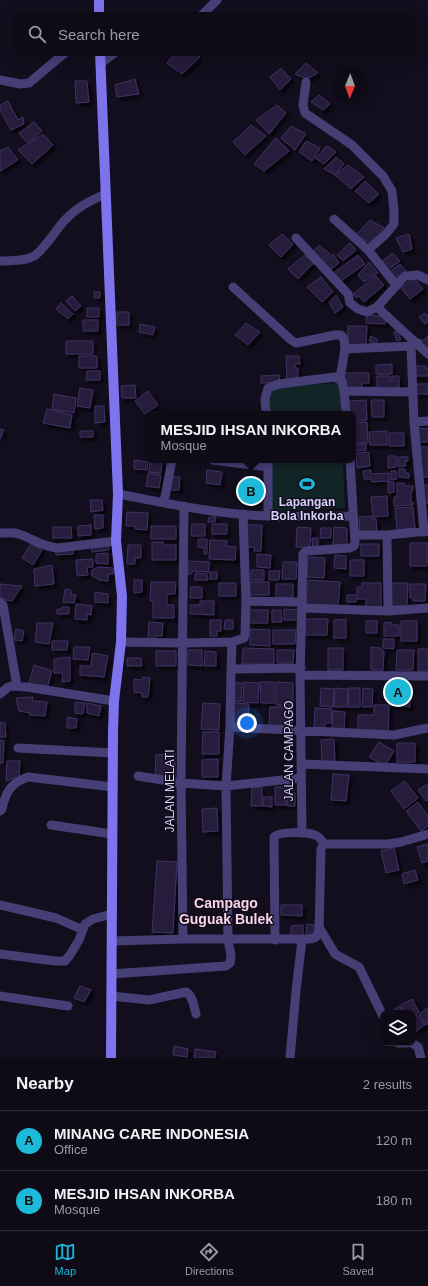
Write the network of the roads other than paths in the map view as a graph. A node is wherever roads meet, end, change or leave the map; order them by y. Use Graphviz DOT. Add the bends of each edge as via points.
graph roads {
  1 [pos="99,0"];
  2 [pos="217,0"];
  3 [pos="99,12"];
  4 [pos="205,12"];
  5 [pos="61,56"];
  6 [pos="100,56"];
  7 [pos="111,56"];
  8 [pos="100,64"];
  9 [pos="0,72"];
  10 [pos="3,80"];
  11 [pos="306,82"];
  12 [pos="105,194"];
  13 [pos="334,219"];
  14 [pos="296,238"];
  15 [pos="368,250"];
  16 [pos="0,261"];
  17 [pos="428,280"];
  18 [pos="396,285"];
  19 [pos="233,287"];
  20 [pos="377,307"];
  21 [pos="414,345"];
  22 [pos="345,349"];
  23 [pos="428,354"];
  24 [pos="340,378"];
  25 [pos="344,391"];
  26 [pos="413,392"];
  27 [pos="266,411"];
  28 [pos="346,411"];
  29 [pos="428,421"];
  30 [pos="414,422"];
  31 [pos="171,463"];
  32 [pos="254,463"];
  33 [pos="350,463"];
  34 [pos="268,464"];
  35 [pos="118,494"];
  36 [pos="164,502"];
  37 [pos="184,506"];
  38 [pos="243,514"];
  39 [pos="268,516"];
  40 [pos="354,516"];
  41 [pos="426,532"];
  42 [pos="0,533"];
  43 [pos="355,535"];
  44 [pos="387,535"];
  45 [pos="116,542"];
  46 [pos="246,601"];
  47 [pos="0,602"];
  48 [pos="302,605"];
  49 [pos="428,608"];
  50 [pos="388,611"];
  51 [pos="121,642"];
  52 [pos="232,642"];
  53 [pos="183,643"];
  54 [pos="231,669"];
  55 [pos="301,672"];
  56 [pos="428,676"];
  57 [pos="17,686"];
  58 [pos="0,694"];
  59 [pos="114,701"];
  60 [pos="230,727"];
  61 [pos="428,728"];
  62 [pos="301,731"];
  63 [pos="18,748"];
  64 [pos="113,753"];
  65 [pos="301,764"];
  66 [pos="428,769"];
  67 [pos="138,776"];
  68 [pos="301,778"];
  69 [pos="181,783"];
  70 [pos="226,786"];
  71 [pos="113,787"];
  72 [pos="0,811"];
  73 [pos="50,826"];
  74 [pos="302,833"];
  75 [pos="112,834"];
  76 [pos="428,834"];
  77 [pos="324,844"];
  78 [pos="0,905"];
  79 [pos="112,914"];
  80 [pos="320,927"];
  81 [pos="83,930"];
  82 [pos="183,939"];
  83 [pos="228,940"];
  84 [pos="275,940"];
  85 [pos="302,940"];
  86 [pos="112,941"];
  87 [pos="0,954"];
  88 [pos="111,974"];
  89 [pos="0,996"];
  90 [pos="111,996"];
  91 [pos="68,1006"];
  92 [pos="380,1010"];
  93 [pos="196,1014"];
  94 [pos="416,1046"];
  95 [pos="111,1058"];
  96 [pos="290,1058"];
  97 [pos="421,1058"];
  1 -- 3 [label="street"];
  2 -- 4 [label="street"];
  5 -- 10 [label="street" via="29,83 20,84"];
  6 -- 8 [label="street"];
  7 -- 8 [label="street"];
  8 -- 12 [label="street"];
  9 -- 10 [label="street"];
  11 -- 15 [label="street" via="303,105 305,113 352,145 383,176 392,191 394,224"];
  12 -- 16 [label="street" via="82,204 35,256"];
  12 -- 35 [label="street"];
  13 -- 15 [label="street"];
  14 -- 20 [label="street" via="348,294 350,303 368,312"];
  15 -- 18 [label="street"];
  17 -- 18 [label="street" via="418,275 405,276"];
  18 -- 20 [label="street"];
  19 -- 22 [label="street" via="290,340 296,343 341,335"];
  20 -- 21 [label="street"];
  21 -- 22 [label="street"];
  21 -- 23 [label="street"];
  21 -- 26 [label="street"];
  22 -- 24 [label="street"];
  24 -- 25 [label="street"];
  24 -- 27 [label="street" via="279,384 268,388"];
  25 -- 26 [label="street"];
  25 -- 28 [label="street"];
  26 -- 30 [label="street"];
  29 -- 30 [label="street"];
  30 -- 41 [label="street"];
  31 -- 36 [label="street"];
  32 -- 34 [label="street"];
  33 -- 40 [label="street"];
  34 -- 39 [label="street"];
  35 -- 36 [label="street"];
  35 -- 45 [label="street"];
  36 -- 37 [label="street"];
  37 -- 38 [label="street"];
  37 -- 53 [label="street, JALAN MELATI"];
  38 -- 39 [label="street"];
  38 -- 46 [label="street"];
  39 -- 40 [label="street"];
  40 -- 43 [label="street"];
  41 -- 44 [label="street"];
  42 -- 45 [label="street" via="18,534 51,548"];
  43 -- 44 [label="street"];
  43 -- 48 [label="street, JALAN CAMPAGO" via="356,544 350,548 304,552"];
  44 -- 50 [label="street"];
  45 -- 51 [label="street" via="122,596"];
  46 -- 48 [label="street"];
  46 -- 52 [label="street" via="244,638"];
  47 -- 57 [label="street" via="3,605"];
  48 -- 50 [label="street"];
  48 -- 55 [label="street, JALAN CAMPAGO"];
  49 -- 50 [label="street"];
  51 -- 53 [label="street"];
  51 -- 59 [label="street"];
  52 -- 53 [label="street"];
  52 -- 54 [label="street"];
  53 -- 69 [label="street, JALAN MELATI"];
  54 -- 55 [label="street"];
  54 -- 60 [label="street"];
  55 -- 56 [label="street"];
  55 -- 62 [label="street, JALAN CAMPAGO"];
  57 -- 58 [label="street" via="8,688"];
  57 -- 59 [label="street"];
  59 -- 64 [label="street"];
  60 -- 62 [label="street"];
  60 -- 70 [label="street"];
  61 -- 62 [label="street" via="394,735"];
  62 -- 65 [label="street, JALAN CAMPAGO"];
  63 -- 64 [label="street"];
  64 -- 71 [label="street"];
  65 -- 66 [label="street"];
  65 -- 68 [label="street, JALAN CAMPAGO"];
  67 -- 69 [label="street"];
  68 -- 70 [label="street"];
  68 -- 74 [label="street, JALAN CAMPAGO"];
  69 -- 70 [label="street"];
  69 -- 82 [label="street, JALAN MELATI"];
  70 -- 83 [label="street"];
  71 -- 72 [label="street" via="28,777 9,788"];
  71 -- 75 [label="street"];
  73 -- 75 [label="street"];
  74 -- 77 [label="street" via="314,834"];
  74 -- 84 [label="street" via="281,833 274,837"];
  75 -- 79 [label="street"];
  76 -- 77 [label="street" via="388,844"];
  77 -- 80 [label="street" via="321,849"];
  78 -- 81 [label="street" via="56,918"];
  79 -- 81 [label="street" via="93,919 85,924"];
  79 -- 86 [label="street"];
  80 -- 85 [label="street" via="316,937"];
  80 -- 92 [label="street" via="335,954 359,967"];
  81 -- 87 [label="street" via="65,960"];
  82 -- 83 [label="street"];
  82 -- 86 [label="street"];
  83 -- 84 [label="street"];
  83 -- 88 [label="street" via="231,959 226,966"];
  84 -- 85 [label="street"];
  85 -- 96 [label="street"];
  86 -- 88 [label="street"];
  88 -- 90 [label="street"];
  89 -- 91 [label="street"];
  90 -- 93 [label="street" via="149,1000 186,992 191,998"];
  90 -- 95 [label="street"];
  94 -- 97 [label="street"];
}
